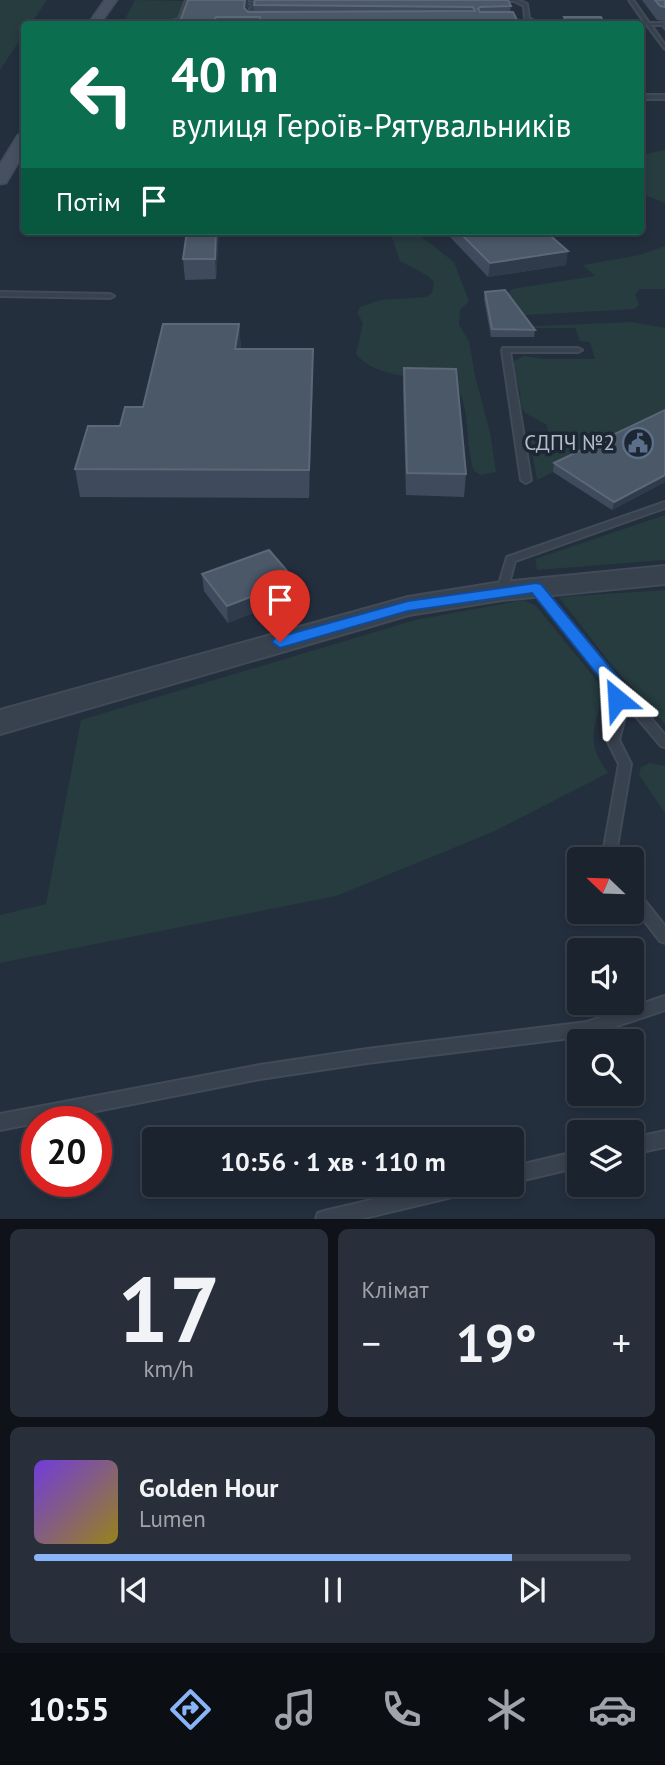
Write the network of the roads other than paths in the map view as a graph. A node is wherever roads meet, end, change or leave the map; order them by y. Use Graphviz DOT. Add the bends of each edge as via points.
graph roads {
  1 [pos="111,0"];
  2 [pos="188,0"];
  3 [pos="239,0"];
  4 [pos="490,0"];
  5 [pos="631,0"];
  6 [pos="96,21"];
  7 [pos="178,21"];
  8 [pos="250,21"];
  9 [pos="531,21"];
  10 [pos="644,24"];
  11 [pos="648,24"];
  12 [pos="665,24"];
  13 [pos="665,48"];
  14 [pos="644,97"];
  15 [pos="665,97"];
  16 [pos="21,147"];
  17 [pos="0,179"];
  18 [pos="0,294"];
  19 [pos="110,296"];
  20 [pos="578,350"];
  21 [pos="526,480"];
  22 [pos="665,505"];
  23 [pos="665,575"];
  24 [pos="536,588"];
  25 [pos="502,591"];
  26 [pos="615,686"];
  27 [pos="0,722"];
  28 [pos="665,743"];
  29 [pos="611,847"];
  30 [pos="644,910"];
  31 [pos="665,937"];
  32 [pos="665,1003"];
  33 [pos="0,1122"];
  34 [pos="665,1139"];
  35 [pos="644,1143"];
  36 [pos="567,1162"];
  37 [pos="524,1172"];
  38 [pos="418,1197"];
  39 [pos="324,1219"];
  1 -- 6 [label="main road"];
  2 -- 7 [label="lane"];
  3 -- 8 [label="lane" via="253,3"];
  4 -- 9 [label="lane" via="526,5"];
  5 -- 11 [label="lane"];
  10 -- 11 [label="lane"];
  11 -- 12 [label="lane"];
  11 -- 13 [label="lane"];
  14 -- 15 [label="lane"];
  16 -- 17 [label="main road"];
  18 -- 19 [label="lane"];
  20 -- 21 [label="lane" via="506,350"];
  22 -- 25 [label="lane" via="511,559"];
  23 -- 24 [label="street"];
  24 -- 25 [label="street"];
  24 -- 26 [label="lane"];
  25 -- 27 [label="street" via="408,606"];
  26 -- 28 [label="lane"];
  26 -- 29 [label="lane" via="620,713 613,740 625,764"];
  30 -- 31 [label="lane"];
  32 -- 33 [label="lane" via="587,1030 260,1072"];
  34 -- 35 [label="lane"];
  36 -- 37 [label="lane"];
  38 -- 39 [label="lane"];
}
